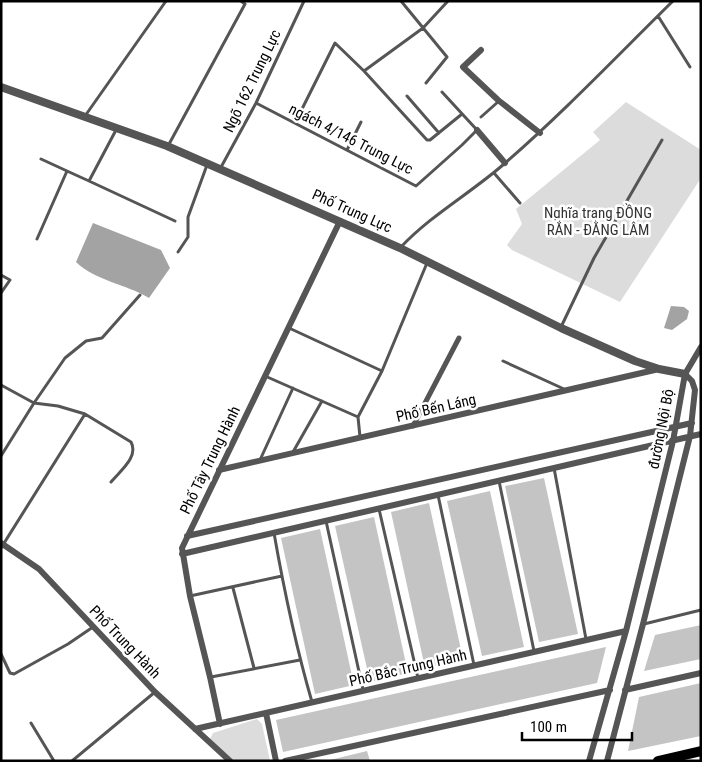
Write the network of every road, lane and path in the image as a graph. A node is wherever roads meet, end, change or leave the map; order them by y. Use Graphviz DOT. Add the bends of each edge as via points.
graph roads {
  1 [pos="166,1"];
  2 [pos="400,1"];
  3 [pos="448,1"];
  4 [pos="673,1"];
  5 [pos="244,2"];
  6 [pos="302,2"];
  7 [pos="658,16"];
  8 [pos="423,28"];
  9 [pos="480,50"];
  10 [pos="690,67"];
  11 [pos="364,71"];
  12 [pos="426,83"];
  13 [pos="1,87"];
  14 [pos="442,92"];
  15 [pos="407,96"];
  16 [pos="498,101"];
  17 [pos="256,102"];
  18 [pos="462,114"];
  19 [pos="85,116"];
  20 [pos="481,117"];
  21 [pos="361,122"];
  22 [pos="295,123"];
  23 [pos="116,129"];
  24 [pos="476,130"];
  25 [pos="438,132"];
  26 [pos="540,133"];
  27 [pos="662,140"];
  28 [pos="168,146"];
  29 [pos="347,150"];
  30 [pos="41,158"];
  31 [pos="505,163"];
  32 [pos="207,164"];
  33 [pos="220,169"];
  34 [pos="67,171"];
  35 [pos="494,173"];
  36 [pos="89,181"];
  37 [pos="520,203"];
  38 [pos="175,221"];
  39 [pos="340,221"];
  40 [pos="37,239"];
  41 [pos="400,248"];
  42 [pos="178,252"];
  43 [pos="427,262"];
  44 [pos="1,275"];
  45 [pos="1,294"];
  46 [pos="140,295"];
  47 [pos="288,327"];
  48 [pos="561,328"];
  49 [pos="459,338"];
  50 [pos="701,347"];
  51 [pos="503,361"];
  52 [pos="659,369"];
  53 [pos="382,371"];
  54 [pos="685,374"];
  55 [pos="265,375"];
  56 [pos="1,385"];
  57 [pos="293,388"];
  58 [pos="567,390"];
  59 [pos="322,401"];
  60 [pos="34,403"];
  61 [pos="85,414"];
  62 [pos="358,417"];
  63 [pos="692,423"];
  64 [pos="413,426"];
  65 [pos="676,427"];
  66 [pos="701,434"];
  67 [pos="690,436"];
  68 [pos="360,437"];
  69 [pos="673,441"];
  70 [pos="292,453"];
  71 [pos="1,456"];
  72 [pos="259,460"];
  73 [pos="554,468"];
  74 [pos="219,470"];
  75 [pos="499,480"];
  76 [pos="111,482"];
  77 [pos="438,494"];
  78 [pos="379,508"];
  79 [pos="326,520"];
  80 [pos="274,532"];
  81 [pos="187,536"];
  82 [pos="2,545"];
  83 [pos="182,554"];
  84 [pos="282,576"];
  85 [pos="234,588"];
  86 [pos="190,596"];
  87 [pos="701,610"];
  88 [pos="643,624"];
  89 [pos="93,627"];
  90 [pos="626,631"];
  91 [pos="587,639"];
  92 [pos="534,652"];
  93 [pos="1,654"];
  94 [pos="300,660"];
  95 [pos="474,665"];
  96 [pos="254,668"];
  97 [pos="701,673"];
  98 [pos="210,677"];
  99 [pos="418,678"];
  100 [pos="610,690"];
  101 [pos="624,690"];
  102 [pos="363,691"];
  103 [pos="155,692"];
  104 [pos="312,702"];
  105 [pos="266,713"];
  106 [pos="31,722"];
  107 [pos="220,724"];
  108 [pos="195,730"];
  109 [pos="701,751"];
  110 [pos="54,761"];
  111 [pos="72,761"];
  112 [pos="230,761"];
  113 [pos="276,761"];
  114 [pos="285,761"];
  115 [pos="589,761"];
  116 [pos="607,761"];
  117 [pos="658,761"];
  1 -- 19 [label="lane"];
  2 -- 8 [label="lane"];
  3 -- 8 [label="lane"];
  4 -- 7 [label="lane"];
  5 -- 28 [label="lane"];
  6 -- 17 [label="lane, Ngõ 162 Trung Lực"];
  7 -- 10 [label="lane"];
  7 -- 26 [label="lane"];
  8 -- 11 [label="lane"];
  8 -- 12 [label="lane" via="447,57"];
  9 -- 16 [label="street" via="463,67"];
  11 -- 22 [label="lane" via="335,43"];
  11 -- 25 [label="lane" via="424,138 430,140"];
  13 -- 19 [label="street, Phố Trung Lực"];
  14 -- 18 [label="lane"];
  15 -- 25 [label="lane"];
  16 -- 20 [label="lane"];
  16 -- 26 [label="street"];
  17 -- 22 [label="lane, ngách 4/146 Trung Lực"];
  17 -- 33 [label="lane, Ngõ 162 Trung Lực"];
  18 -- 24 [label="lane"];
  18 -- 25 [label="lane"];
  19 -- 23 [label="street, Phố Trung Lực"];
  21 -- 29 [label="lane"];
  22 -- 29 [label="lane, ngách 4/146 Trung Lực"];
  23 -- 28 [label="street, Phố Trung Lực"];
  23 -- 36 [label="lane"];
  24 -- 29 [label="lane, ngách 4/146 Trung Lực" via="416,186"];
  24 -- 31 [label="street"];
  26 -- 31 [label="lane"];
  27 -- 48 [label="lane" via="594,258"];
  28 -- 32 [label="street, Phố Trung Lực"];
  30 -- 34 [label="lane"];
  31 -- 35 [label="lane"];
  32 -- 33 [label="street, Phố Trung Lực"];
  32 -- 42 [label="lane" via="188,216 188,237"];
  33 -- 39 [label="street, Phố Trung Lực"];
  34 -- 36 [label="lane"];
  34 -- 40 [label="lane"];
  35 -- 37 [label="lane"];
  35 -- 41 [label="lane"];
  36 -- 38 [label="lane"];
  39 -- 41 [label="street, Phố Trung Lực"];
  39 -- 47 [label="street, Phố Tây Trung Hành"];
  41 -- 43 [label="street, Phố Trung Lực"];
  43 -- 48 [label="street, Phố Trung Lực"];
  43 -- 53 [label="lane"];
  44 -- 45 [label="lane" via="10,280"];
  46 -- 60 [label="lane" via="102,338 86,341 65,358"];
  47 -- 53 [label="lane"];
  47 -- 55 [label="street, Phố Tây Trung Hành"];
  48 -- 52 [label="street, Phố Trung Lực"];
  49 -- 64 [label="street"];
  50 -- 54 [label="street"];
  51 -- 58 [label="lane"];
  52 -- 54 [label="street, Phố Trung Lực"];
  52 -- 58 [label="street, Phố Bến Láng"];
  53 -- 62 [label="lane"];
  54 -- 63 [label="street, đường Nội Bộ" via="695,390"];
  54 -- 65 [label="street, đường Nội Bộ"];
  55 -- 57 [label="lane"];
  55 -- 74 [label="street, Phố Tây Trung Hành"];
  56 -- 60 [label="lane"];
  57 -- 59 [label="lane"];
  57 -- 72 [label="lane"];
  58 -- 64 [label="street, Phố Bến Láng"];
  59 -- 62 [label="lane"];
  59 -- 70 [label="lane"];
  60 -- 61 [label="lane"];
  60 -- 71 [label="lane"];
  61 -- 76 [label="lane" via="134,447 134,453"];
  61 -- 82 [label="lane"];
  62 -- 68 [label="lane"];
  63 -- 65 [label="street"];
  63 -- 67 [label="street, đường Nội Bộ"];
  64 -- 68 [label="street, Phố Bến Láng"];
  65 -- 69 [label="street, đường Nội Bộ"];
  65 -- 81 [label="street"];
  66 -- 67 [label="street"];
  67 -- 69 [label="street"];
  67 -- 88 [label="street, đường Nội Bộ"];
  68 -- 70 [label="street, Phố Bến Láng"];
  69 -- 73 [label="street"];
  69 -- 90 [label="street, đường Nội Bộ"];
  70 -- 72 [label="street, Phố Bến Láng"];
  72 -- 74 [label="street, Phố Bến Láng"];
  73 -- 75 [label="street"];
  73 -- 91 [label="lane"];
  74 -- 81 [label="street, Phố Tây Trung Hành"];
  75 -- 77 [label="street"];
  75 -- 92 [label="lane"];
  77 -- 78 [label="street"];
  77 -- 95 [label="lane"];
  78 -- 79 [label="street"];
  78 -- 99 [label="lane"];
  79 -- 80 [label="street"];
  79 -- 102 [label="lane"];
  80 -- 83 [label="street"];
  80 -- 84 [label="lane"];
  81 -- 83 [label="street, Phố Tây Trung Hành"];
  82 -- 89 [label="street, Phố Trung Hành" via="39,569"];
  83 -- 86 [label="street, Phố Tây Trung Hành"];
  84 -- 85 [label="lane"];
  84 -- 94 [label="lane"];
  85 -- 86 [label="lane"];
  85 -- 96 [label="lane"];
  86 -- 98 [label="street, Phố Tây Trung Hành"];
  87 -- 88 [label="lane"];
  88 -- 101 [label="street, đường Nội Bộ"];
  89 -- 93 [label="lane" via="14,674 10,673"];
  89 -- 103 [label="street, Phố Trung Hành"];
  90 -- 91 [label="street, Phố Bắc Trung Hành"];
  90 -- 100 [label="street, đường Nội Bộ"];
  91 -- 92 [label="street, Phố Bắc Trung Hành"];
  92 -- 95 [label="street, Phố Bắc Trung Hành"];
  94 -- 96 [label="lane"];
  94 -- 104 [label="lane"];
  95 -- 99 [label="street, Phố Bắc Trung Hành"];
  96 -- 98 [label="lane"];
  97 -- 101 [label="street"];
  98 -- 107 [label="street, Phố Tây Trung Hành"];
  99 -- 102 [label="street, Phố Bắc Trung Hành"];
  100 -- 114 [label="street"];
  100 -- 115 [label="street, đường Nội Bộ"];
  101 -- 116 [label="street, đường Nội Bộ"];
  102 -- 104 [label="street, Phố Bắc Trung Hành"];
  103 -- 108 [label="street, Phố Trung Hành"];
  103 -- 111 [label="lane"];
  104 -- 105 [label="street, Phố Bắc Trung Hành"];
  105 -- 107 [label="street, Phố Bắc Trung Hành"];
  105 -- 113 [label="street"];
  106 -- 110 [label="lane"];
  107 -- 108 [label="street, Phố Bắc Trung Hành"];
  108 -- 112 [label="street, Phố Trung Hành"];
  109 -- 117 [label="main road"];
}
